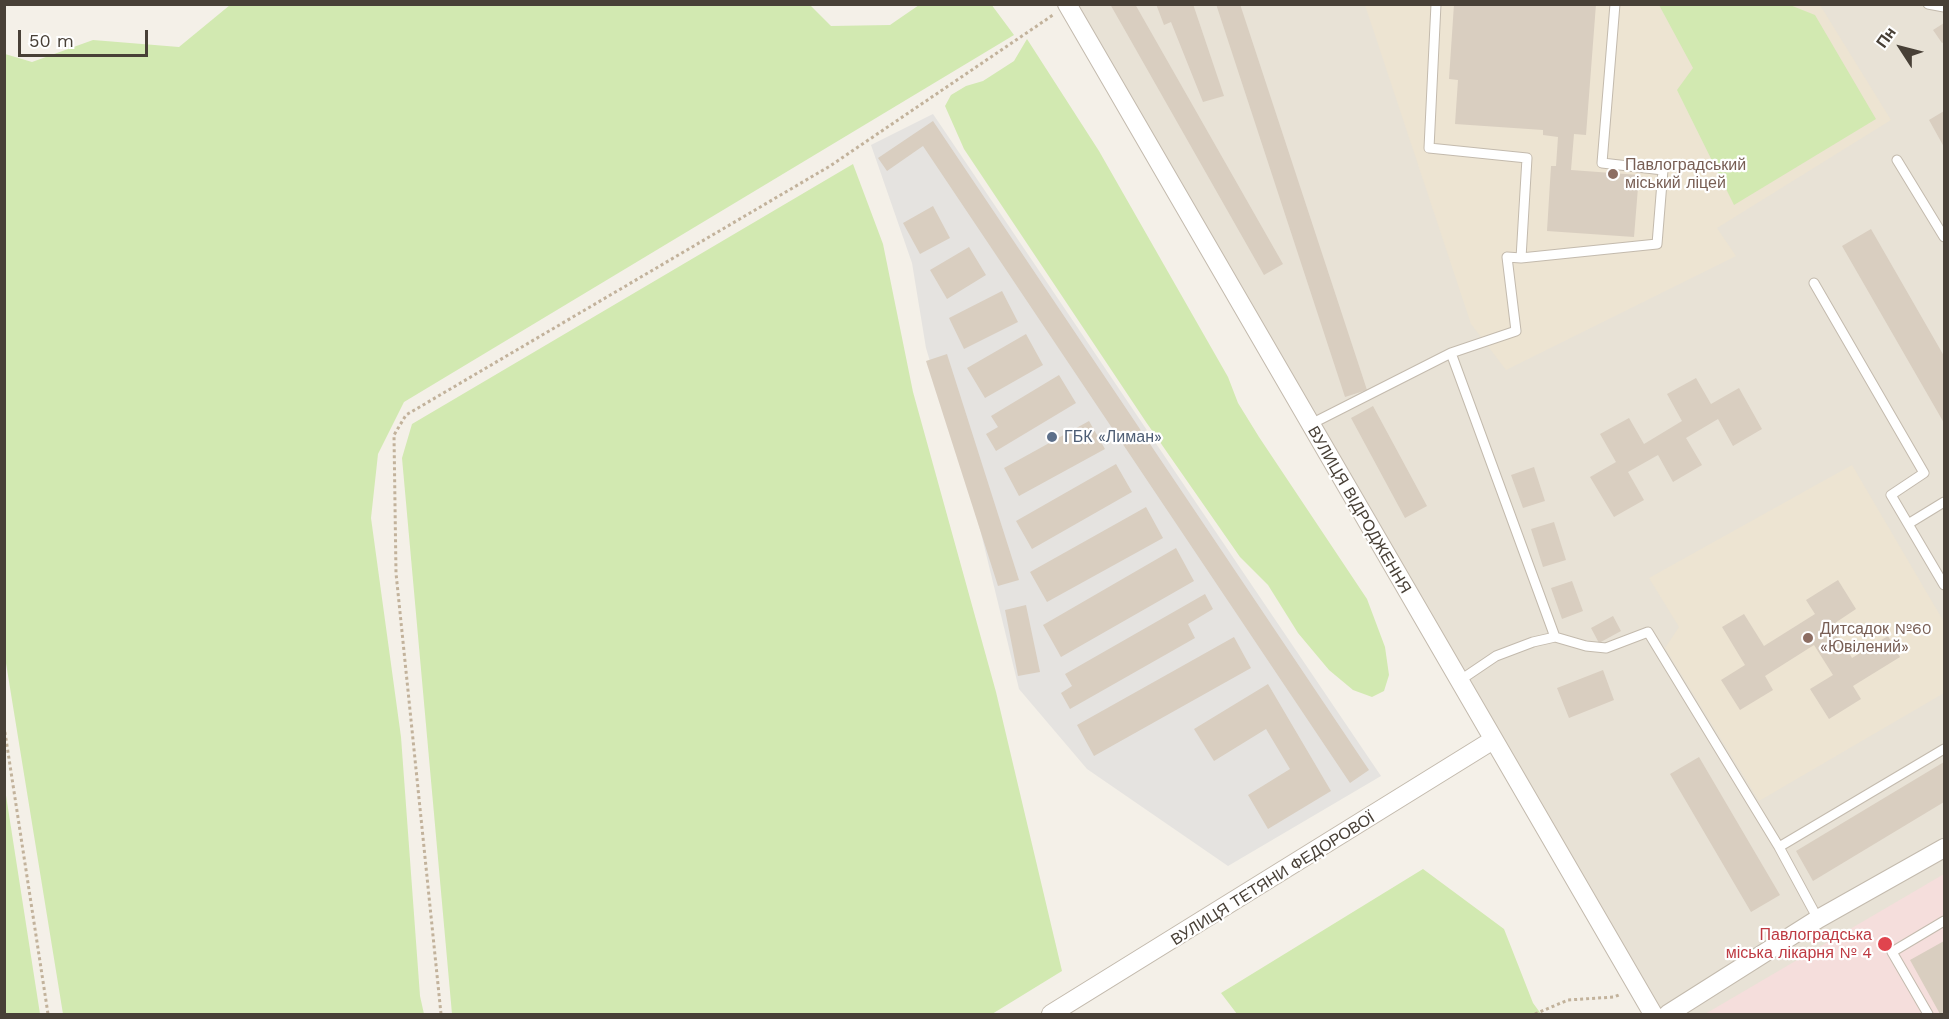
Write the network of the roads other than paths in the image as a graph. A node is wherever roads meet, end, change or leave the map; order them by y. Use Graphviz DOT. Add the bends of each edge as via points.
graph roads {
  1 [pos="1436,4"];
  2 [pos="1615,4"];
  3 [pos="1928,4"];
  4 [pos="1067,5"];
  5 [pos="1944,7"];
  6 [pos="1897,160"];
  7 [pos="1944,237"];
  8 [pos="1521,258"];
  9 [pos="1814,283"];
  10 [pos="1451,353"];
  11 [pos="1309,425"];
  12 [pos="1944,502"];
  13 [pos="1908,524"];
  14 [pos="1944,585"];
  15 [pos="1555,637"];
  16 [pos="1459,681"];
  17 [pos="1493,740"];
  18 [pos="1944,749"];
  19 [pos="1779,847"];
  20 [pos="1944,848"];
  21 [pos="1818,920"];
  22 [pos="1944,921"];
  23 [pos="1051,1014"];
  24 [pos="1653,1014"];
  25 [pos="1668,1014"];
  26 [pos="1928,1014"];
  1 -- 8 [label="lane" via="1429,148 1527,158"];
  2 -- 8 [label="lane" via="1602,163 1664,170 1657,244"];
  3 -- 5 [label="lane"];
  4 -- 11 [label="street, ВУЛИЦЯ ВІДРОДЖЕННЯ"];
  6 -- 7 [label="lane"];
  8 -- 10 [label="lane" via="1507,257 1516,331"];
  9 -- 13 [label="lane" via="1924,473 1891,495"];
  10 -- 11 [label="lane"];
  10 -- 15 [label="lane"];
  11 -- 16 [label="street, ВУЛИЦЯ ВІДРОДЖЕННЯ"];
  12 -- 13 [label="lane"];
  13 -- 14 [label="lane"];
  15 -- 16 [label="lane" via="1496,657"];
  15 -- 19 [label="lane" via="1606,648 1648,632"];
  16 -- 17 [label="street, ВУЛИЦЯ ВІДРОДЖЕННЯ"];
  17 -- 23 [label="street, ВУЛИЦЯ ТЕТЯНИ ФЕДОРОВОЇ"];
  17 -- 24 [label="street, ВУЛИЦЯ ВІДРОДЖЕННЯ"];
  18 -- 19 [label="lane"];
  19 -- 21 [label="lane"];
  20 -- 21 [label="street"];
  21 -- 25 [label="street"];
  22 -- 26 [label="lane" via="1892,952"];
}
